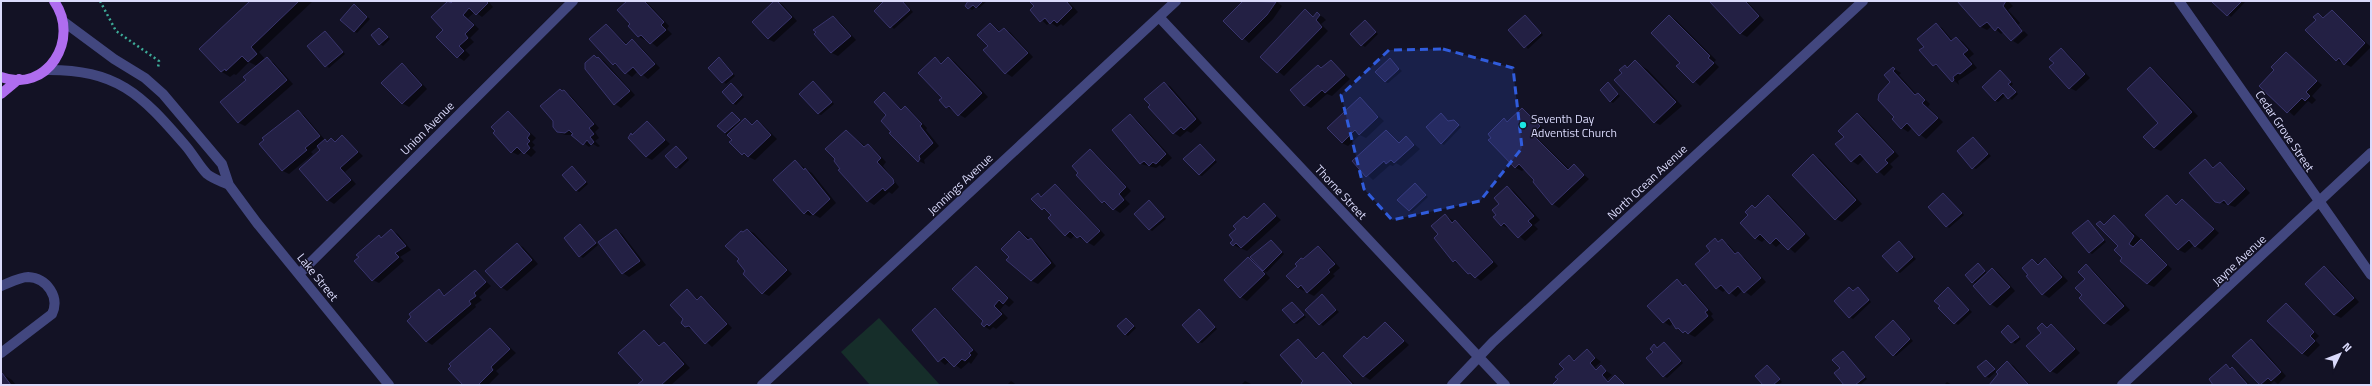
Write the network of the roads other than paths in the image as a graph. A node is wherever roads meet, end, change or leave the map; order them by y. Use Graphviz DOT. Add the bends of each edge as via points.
graph roads {
  1 [pos="54,1"];
  2 [pos="573,1"];
  3 [pos="1176,1"];
  4 [pos="1862,1"];
  5 [pos="2179,1"];
  6 [pos="1159,17"];
  7 [pos="64,22"];
  8 [pos="45,70"];
  9 [pos="1,77"];
  10 [pos="19,80"];
  11 [pos="1,94"];
  12 [pos="2371,153"];
  13 [pos="229,185"];
  14 [pos="2319,204"];
  15 [pos="299,274"];
  16 [pos="2371,275"];
  17 [pos="1,286"];
  18 [pos="1,353"];
  19 [pos="1479,357"];
  20 [pos="389,385"];
  21 [pos="762,385"];
  22 [pos="1452,385"];
  23 [pos="1505,385"];
  24 [pos="2122,385"];
  1 -- 7 [label="main road"];
  2 -- 15 [label="street, Union Avenue"];
  3 -- 6 [label="street, Jennings Avenue"];
  4 -- 19 [label="street, North Ocean Avenue"];
  5 -- 14 [label="street, Cedar Grove Street"];
  6 -- 19 [label="street, Thorne Street"];
  6 -- 21 [label="street, Jennings Avenue"];
  7 -- 8 [label="main road" via="62,49 55,61"];
  7 -- 13 [label="street" via="114,59 145,78 163,94 222,164"];
  8 -- 10 [label="main road" via="33,77"];
  8 -- 13 [label="street" via="75,70 93,74 109,78 129,89 150,106 208,175"];
  9 -- 10 [label="main road"];
  10 -- 11 [label="main road"];
  12 -- 14 [label="street, Jayne Avenue"];
  13 -- 15 [label="street, Lake Street"];
  14 -- 16 [label="street, Cedar Grove Street"];
  14 -- 24 [label="street, Jayne Avenue"];
  15 -- 20 [label="street, Lake Street"];
  17 -- 18 [label="street" via="26,277 40,279 49,287 55,299 52,314"];
  19 -- 22 [label="street, North Ocean Avenue"];
  19 -- 23 [label="street, Thorne Street"];
}
